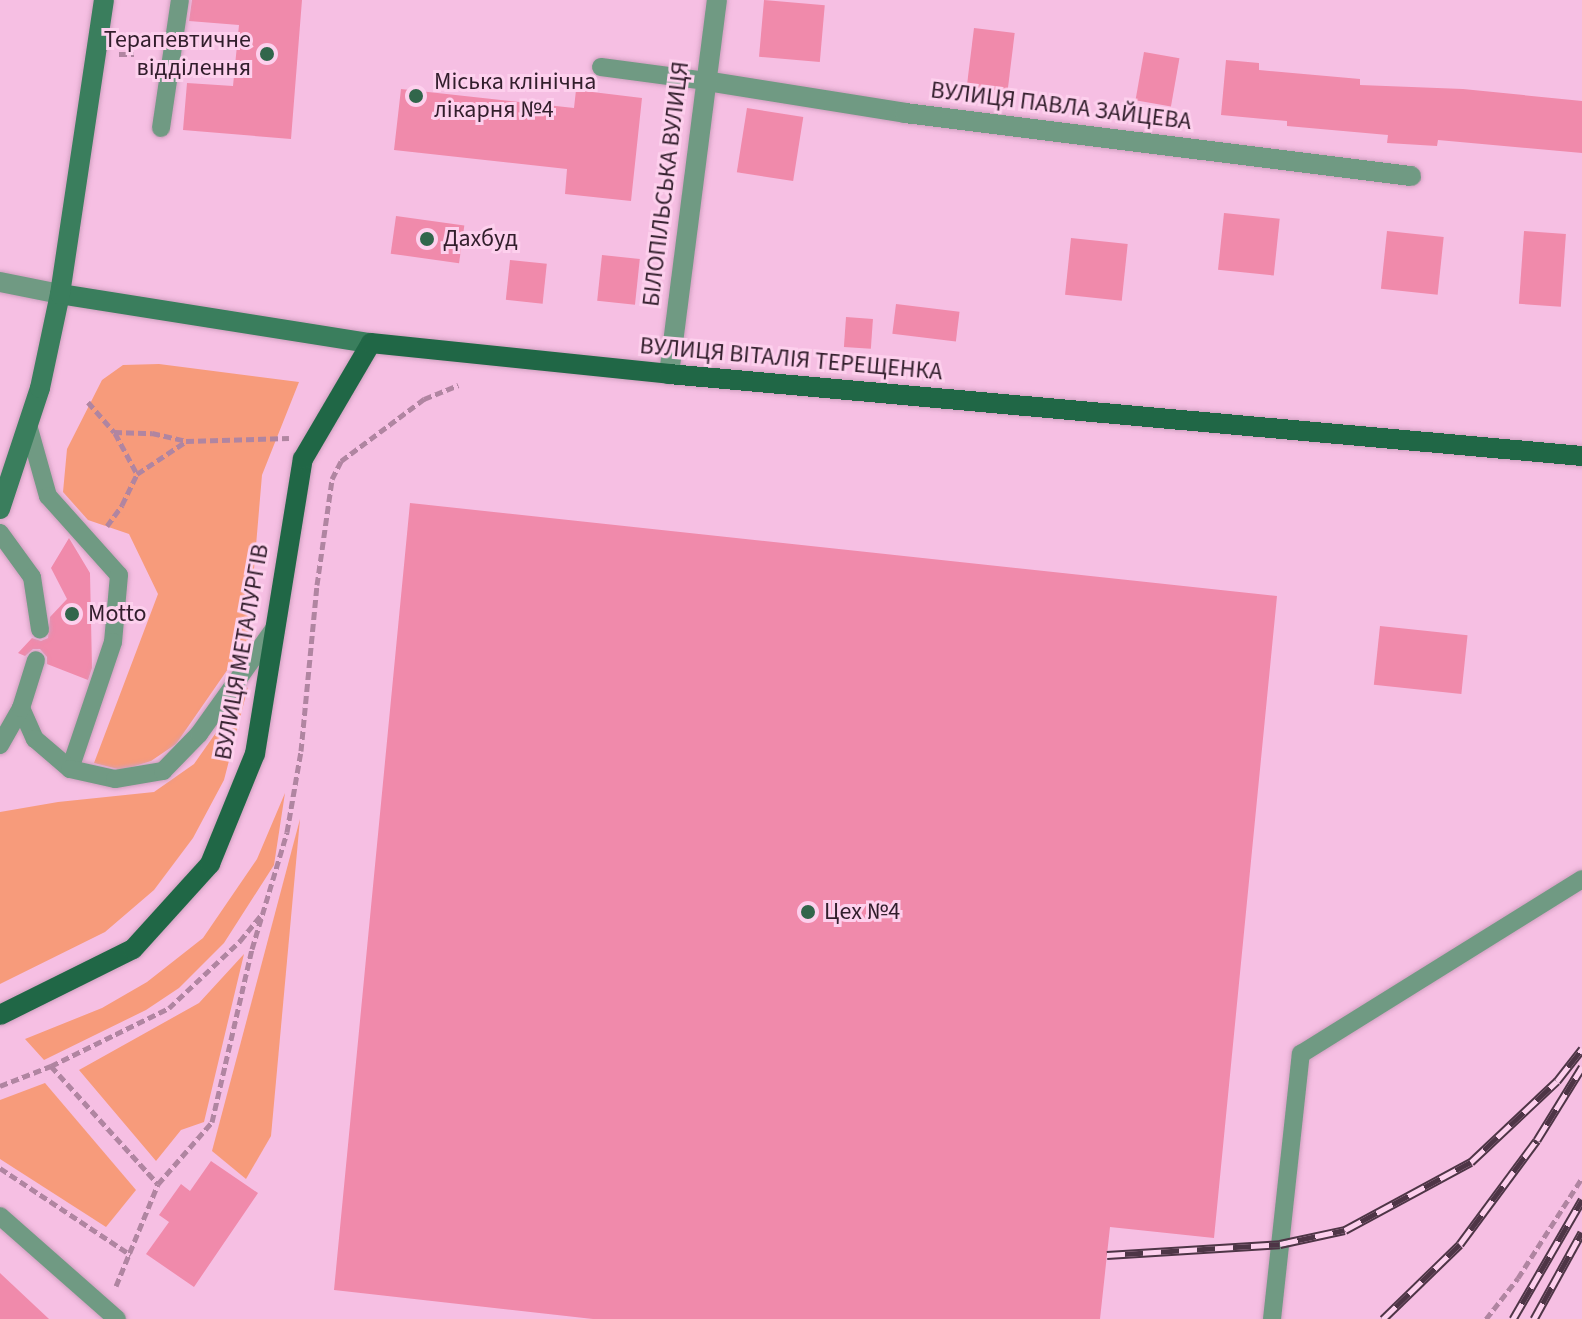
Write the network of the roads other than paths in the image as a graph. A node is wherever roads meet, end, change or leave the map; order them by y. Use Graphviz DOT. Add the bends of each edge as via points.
graph roads {
  1 [pos="104,0"];
  2 [pos="180,0"];
  3 [pos="717,0"];
  4 [pos="601,67"];
  5 [pos="706,81"];
  6 [pos="161,128"];
  7 [pos="1411,176"];
  8 [pos="0,282"];
  9 [pos="60,294"];
  10 [pos="371,343"];
  11 [pos="669,374"];
  12 [pos="28,425"];
  13 [pos="1582,456"];
  14 [pos="0,509"];
  15 [pos="0,533"];
  16 [pos="276,626"];
  17 [pos="40,629"];
  18 [pos="36,660"];
  19 [pos="21,708"];
  20 [pos="0,745"];
  21 [pos="70,769"];
  22 [pos="1582,879"];
  23 [pos="0,1015"];
  24 [pos="0,1216"];
  25 [pos="111,1314"];
  26 [pos="1272,1319"];
  1 -- 9 [label="main road"];
  2 -- 6 [label="lane"];
  3 -- 5 [label="street, БІЛОПІЛЬСЬКА ВУЛИЦЯ"];
  4 -- 5 [label="lane"];
  5 -- 7 [label="street, ВУЛИЦЯ ПАВЛА ЗАЙЦЕВА" via="905,113"];
  5 -- 11 [label="street, БІЛОПІЛЬСЬКА ВУЛИЦЯ"];
  8 -- 9 [label="street, ВУЛИЦЯ ВІТАЛІЯ ТЕРЕЩЕНКА"];
  9 -- 10 [label="main road, ВУЛИЦЯ ВІТАЛІЯ ТЕРЕЩЕНКА"];
  9 -- 12 [label="main road"];
  10 -- 11 [label="main road, ВУЛИЦЯ ВІТАЛІЯ ТЕРЕЩЕНКА"];
  10 -- 16 [label="main road, ВУЛИЦЯ МЕТАЛУРГІВ" via="303,459"];
  11 -- 13 [label="main road, ВУЛИЦЯ ВІТАЛІЯ ТЕРЕЩЕНКА"];
  12 -- 14 [label="main road"];
  12 -- 21 [label="lane" via="48,496 119,575 113,642"];
  15 -- 17 [label="lane" via="32,577"];
  16 -- 21 [label="lane" via="199,734 163,771 115,779"];
  16 -- 23 [label="main road, ВУЛИЦЯ МЕТАЛУРГІВ" via="255,754 210,864 133,949"];
  18 -- 19 [label="lane"];
  19 -- 20 [label="lane"];
  19 -- 21 [label="lane" via="35,739"];
  22 -- 26 [label="lane" via="1301,1054"];
  24 -- 25 [label="lane"];
}
